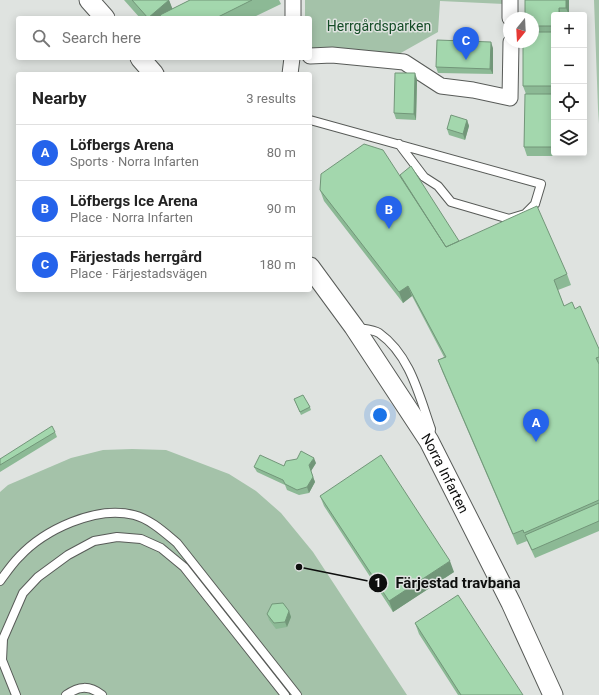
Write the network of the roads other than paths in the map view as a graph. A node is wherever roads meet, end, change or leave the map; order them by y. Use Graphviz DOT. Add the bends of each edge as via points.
graph roads {
  1 [pos="89,0"];
  2 [pos="293,0"];
  3 [pos="510,0"];
  4 [pos="510,12"];
  5 [pos="103,16"];
  6 [pos="293,16"];
  7 [pos="511,48"];
  8 [pos="312,56"];
  9 [pos="142,60"];
  10 [pos="292,60"];
  11 [pos="152,72"];
  12 [pos="290,72"];
  13 [pos="312,121"];
  14 [pos="399,144"];
  15 [pos="312,270"];
  16 [pos="0,581"];
  17 [pos="16,695"];
  18 [pos="66,695"];
  19 [pos="102,695"];
  20 [pos="285,695"];
  21 [pos="297,695"];
  22 [pos="553,695"];
  1 -- 5 [label="street"];
  2 -- 6 [label="street"];
  3 -- 4 [label="street"];
  7 -- 8 [label="street" via="510,98 441,86 404,62 332,55"];
  9 -- 11 [label="street"];
  10 -- 12 [label="street"];
  13 -- 14 [label="lane"];
  14 -- 14 [label="lane" via="424,177 438,186 451,202 509,219 525,214 535,204 541,184"];
  15 -- 22 [label="street, Norra Infarten" via="354,327 429,441 511,603"];
  16 -- 21 [label="lane" via="19,557 40,539 78,519 115,511 135,515 160,529 185,552"];
  17 -- 20 [label="lane" via="2,660 3,639 23,593 38,577 68,555 94,541 117,537 141,539 161,548 184,567"];
  18 -- 19 [label="lane" via="76,689 93,688"];
}
